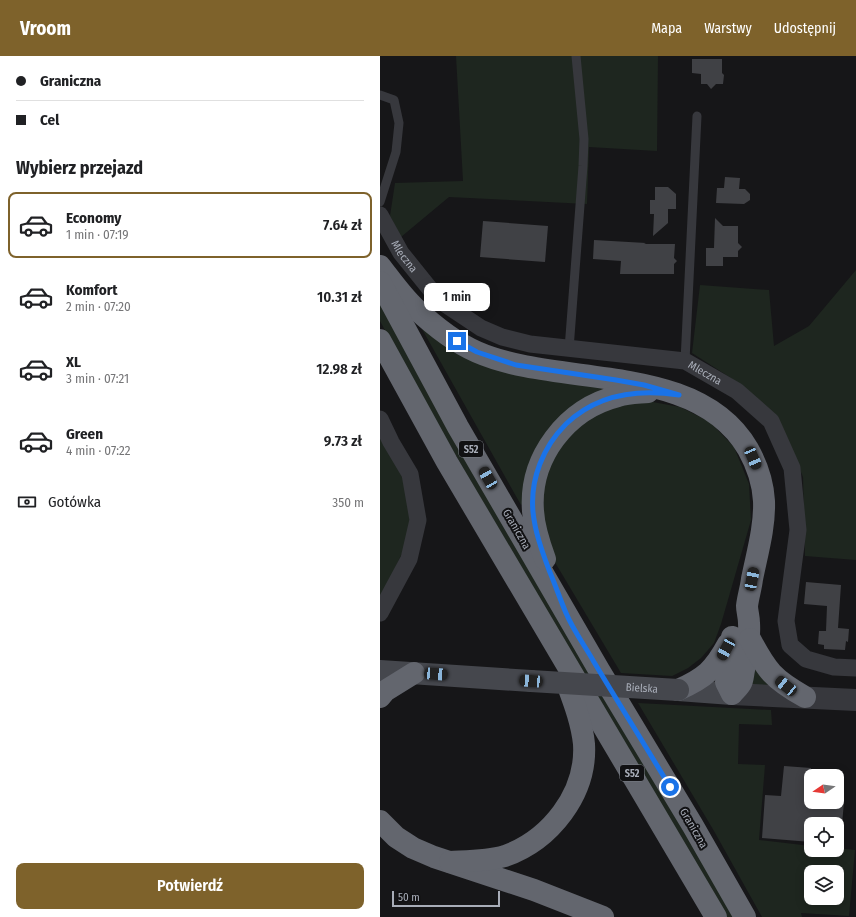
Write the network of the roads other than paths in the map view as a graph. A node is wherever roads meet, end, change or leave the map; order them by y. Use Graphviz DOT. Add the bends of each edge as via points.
graph roads {
  1 [pos="576,56"];
  2 [pos="380,95"];
  3 [pos="697,116"];
  4 [pos="380,202"];
  5 [pos="380,215"];
  6 [pos="380,266"];
  7 [pos="380,282"];
  8 [pos="380,340"];
  9 [pos="569,349"];
  10 [pos="685,362"];
  11 [pos="679,395"];
  12 [pos="380,419"];
  13 [pos="380,613"];
  14 [pos="566,614"];
  15 [pos="546,631"];
  16 [pos="741,638"];
  17 [pos="856,668"];
  18 [pos="380,671"];
  19 [pos="414,673"];
  20 [pos="678,690"];
  21 [pos="732,694"];
  22 [pos="380,697"];
  23 [pos="805,697"];
  24 [pos="856,700"];
  25 [pos="380,820"];
  26 [pos="450,862"];
  27 [pos="603,917"];
  28 [pos="716,917"];
  29 [pos="745,917"];
  1 -- 9 [label="lane" via="584,139"];
  2 -- 4 [label="lane" via="394,100 399,123 396,152"];
  3 -- 10 [label="lane"];
  5 -- 9 [label="street, Mleczna" via="414,271 445,304 481,328 502,337"];
  6 -- 11 [label="highway" via="414,307 457,341 477,352 516,365 644,385"];
  7 -- 14 [label="highway, Graniczna / S52" via="458,427"];
  8 -- 15 [label="highway, S52" via="447,462"];
  9 -- 10 [label="street, Mleczna"];
  10 -- 17 [label="street, Mleczna" via="737,391 771,421 792,468 798,530 786,621 790,645 806,659 834,667"];
  11 -- 14 [label="highway" via="659,392 638,393 618,395 603,401 574,417 554,438 546,451 535,480 535,529"];
  11 -- 16 [label="highway" via="703,405 725,420 744,442 758,469 764,501 762,521 747,607 749,620"];
  12 -- 13 [label="street" via="410,474 418,520 409,559"];
  14 -- 29 [label="highway, Graniczna / S52"];
  15 -- 26 [label="highway" via="581,724 584,745 577,788 569,804 554,823 542,835 521,848 504,856"];
  15 -- 28 [label="highway, S52"];
  16 -- 20 [label="highway" via="713,668 696,682"];
  16 -- 21 [label="highway" via="741,683"];
  16 -- 23 [label="highway" via="773,676"];
  18 -- 19 [label="main road, Bielska"];
  19 -- 20 [label="main road, Bielska, bridge"];
  19 -- 22 [label="highway"];
  20 -- 21 [label="main road, Bielska"];
  21 -- 23 [label="street, Bielska"];
  23 -- 24 [label="street, Bielska"];
  25 -- 26 [label="highway" via="396,837 413,848"];
  26 -- 27 [label="highway" via="534,890"];
}
